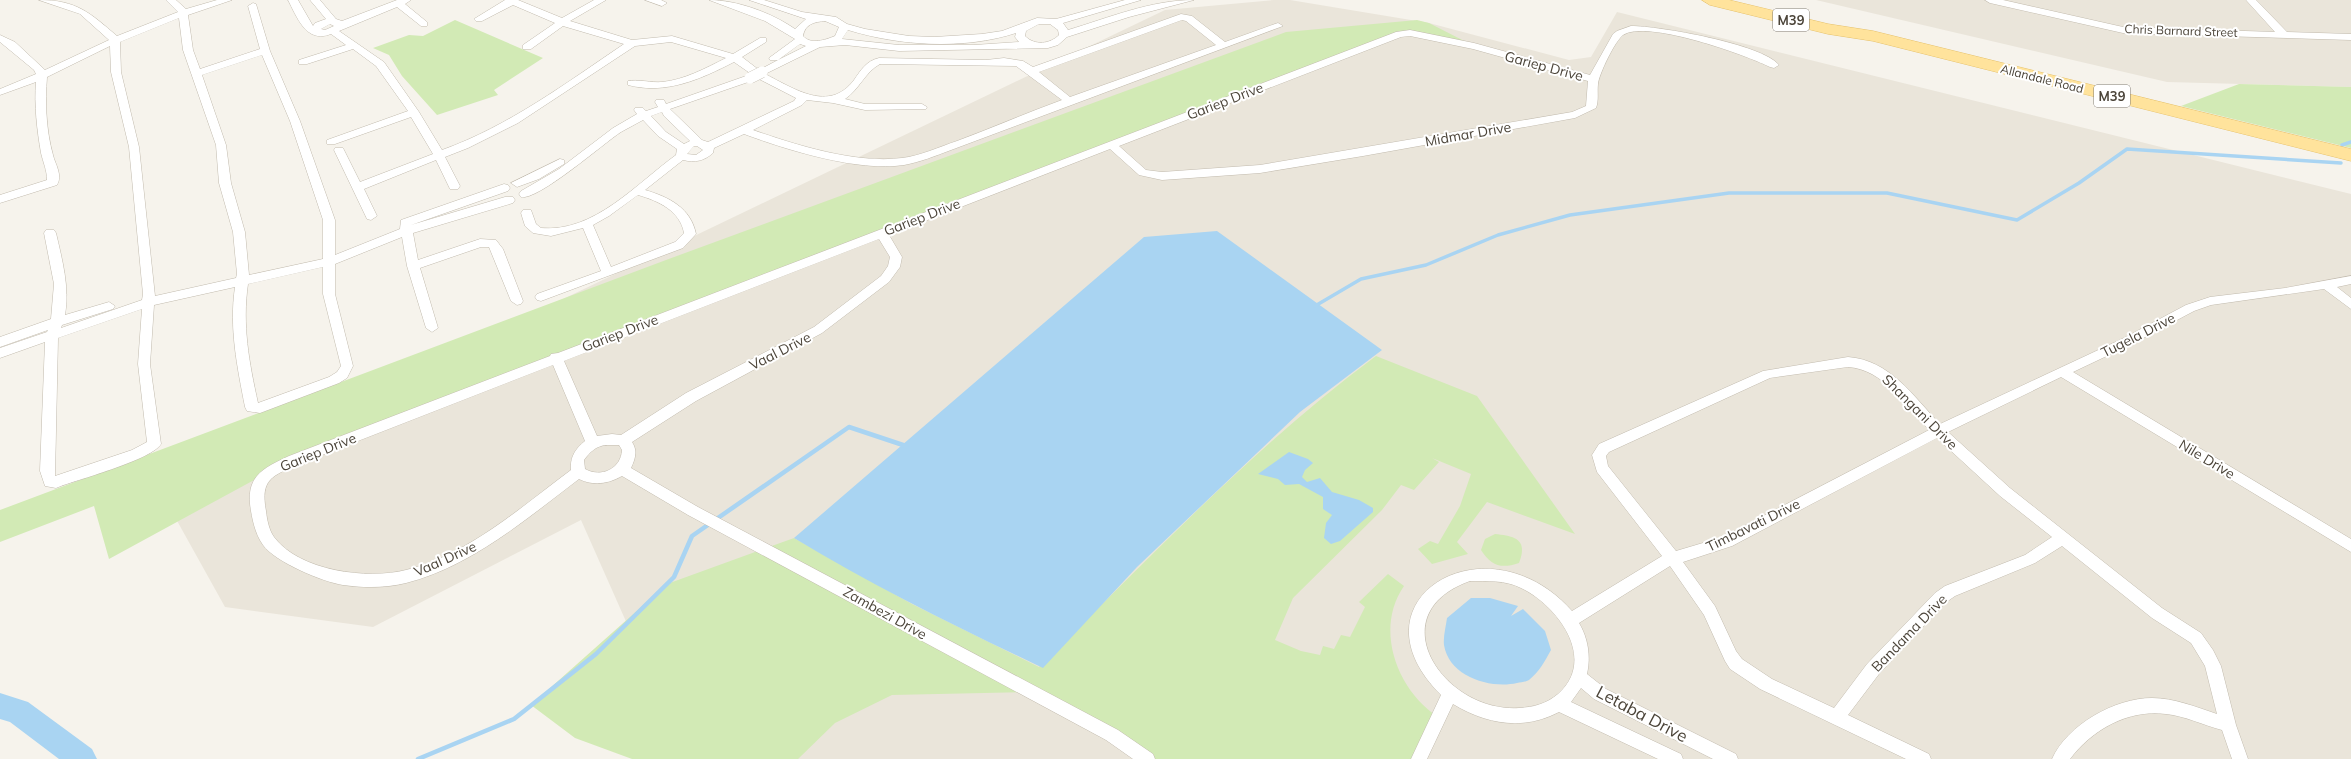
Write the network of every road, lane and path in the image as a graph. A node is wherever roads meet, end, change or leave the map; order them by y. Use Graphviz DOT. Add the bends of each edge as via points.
graph roads {
  1 [pos="44,0"];
  2 [pos="192,0"];
  3 [pos="227,0"];
  4 [pos="294,0"];
  5 [pos="315,0"];
  6 [pos="601,0"];
  7 [pos="650,0"];
  8 [pos="714,0"];
  9 [pos="754,0"];
  10 [pos="1136,0"];
  11 [pos="1189,0"];
  12 [pos="1710,0"];
  13 [pos="1761,0"];
  14 [pos="1990,0"];
  15 [pos="2251,0"];
  16 [pos="511,1"];
  17 [pos="402,2"];
  18 [pos="662,3"];
  19 [pos="177,6"];
  20 [pos="254,6"];
  21 [pos="479,19"];
  22 [pos="820,19"];
  23 [pos="1048,21"];
  24 [pos="562,22"];
  25 [pos="424,24"];
  26 [pos="335,26"];
  27 [pos="844,26"];
  28 [pos="1278,26"];
  29 [pos="1023,27"];
  30 [pos="1064,35"];
  31 [pos="2284,35"];
  32 [pos="1873,36"];
  33 [pos="2351,37"];
  34 [pos="0,38"];
  35 [pos="112,38"];
  36 [pos="799,38"];
  37 [pos="763,40"];
  38 [pos="828,42"];
  39 [pos="632,43"];
  40 [pos="817,44"];
  41 [pos="1030,44"];
  42 [pos="353,46"];
  43 [pos="1224,46"];
  44 [pos="527,47"];
  45 [pos="266,51"];
  46 [pos="736,58"];
  47 [pos="303,62"];
  48 [pos="1774,65"];
  49 [pos="759,69"];
  50 [pos="1032,71"];
  51 [pos="40,73"];
  52 [pos="196,74"];
  53 [pos="1594,79"];
  54 [pos="632,83"];
  55 [pos="0,85"];
  56 [pos="0,92"];
  57 [pos="801,96"];
  58 [pos="835,100"];
  59 [pos="1068,101"];
  60 [pos="661,104"];
  61 [pos="922,107"];
  62 [pos="414,112"];
  63 [pos="641,112"];
  64 [pos="744,130"];
  65 [pos="330,142"];
  66 [pos="703,144"];
  67 [pos="1112,144"];
  68 [pos="338,150"];
  69 [pos="683,152"];
  70 [pos="439,155"];
  71 [pos="2351,155"];
  72 [pos="517,183"];
  73 [pos="454,186"];
  74 [pos="356,188"];
  75 [pos="504,188"];
  76 [pos="637,191"];
  77 [pos="525,194"];
  78 [pos="0,199"];
  79 [pos="508,200"];
  80 [pos="527,213"];
  81 [pos="371,216"];
  82 [pos="587,223"];
  83 [pos="406,227"];
  84 [pos="50,233"];
  85 [pos="881,233"];
  86 [pos="328,258"];
  87 [pos="413,266"];
  88 [pos="608,273"];
  89 [pos="242,278"];
  90 [pos="2351,280"];
  91 [pos="2327,285"];
  92 [pos="541,297"];
  93 [pos="148,298"];
  94 [pos="517,301"];
  95 [pos="2351,305"];
  96 [pos="59,321"];
  97 [pos="432,328"];
  98 [pos="52,335"];
  99 [pos="0,342"];
  100 [pos="0,353"];
  101 [pos="556,357"];
  102 [pos="2063,372"];
  103 [pos="1938,432"];
  104 [pos="623,441"];
  105 [pos="593,443"];
  106 [pos="621,469"];
  107 [pos="578,472"];
  108 [pos="262,480"];
  109 [pos="2062,538"];
  110 [pos="2351,546"];
  111 [pos="1672,557"];
  112 [pos="1570,620"];
  113 [pos="1579,677"];
  114 [pos="1449,695"];
  115 [pos="1558,704"];
  116 [pos="1836,718"];
  117 [pos="2228,725"];
  118 [pos="1147,759"];
  119 [pos="1419,759"];
  120 [pos="1675,759"];
  121 [pos="1730,759"];
  122 [pos="1923,759"];
  123 [pos="2060,759"];
  124 [pos="2240,759"];
  1 -- 35 [label="street" via="84,12"];
  2 -- 19 [label="street"];
  3 -- 19 [label="street"];
  4 -- 26 [label="street" via="307,27 322,34"];
  5 -- 26 [label="street"];
  6 -- 24 [label="street"];
  7 -- 18 [label="street"];
  8 -- 36 [label="street" via="768,19 790,30"];
  9 -- 22 [label="street"];
  10 -- 23 [label="street" via="1056,22"];
  11 -- 30 [label="street" via="1126,15"];
  12 -- 32 [label="main road, Allandale Road / M39" via="1828,29"];
  13 -- 32 [label="main road, Allandale Road / M39" via="1821,16"];
  14 -- 31 [label="street, Chris Barnard Street" via="2123,30"];
  15 -- 31 [label="street"];
  16 -- 21 [label="street"];
  16 -- 24 [label="street"];
  17 -- 25 [label="street"];
  17 -- 26 [label="street"];
  19 -- 35 [label="street"];
  19 -- 52 [label="street"];
  20 -- 45 [label="street"];
  22 -- 27 [label="street" via="835,20"];
  22 -- 36 [label="street" via="801,26"];
  23 -- 29 [label="street"];
  23 -- 30 [label="street" via="1061,26"];
  24 -- 39 [label="street"];
  24 -- 44 [label="street"];
  26 -- 42 [label="street"];
  27 -- 29 [label="street" via="871,35 937,39 992,36"];
  27 -- 38 [label="street" via="841,35"];
  28 -- 43 [label="street"];
  29 -- 41 [label="street" via="1020,36"];
  30 -- 41 [label="street" via="1058,41 1047,45"];
  31 -- 33 [label="street, Chris Barnard Street"];
  32 -- 71 [label="main road, Allandale Road / M39"];
  34 -- 51 [label="street" via="11,44"];
  35 -- 51 [label="street"];
  35 -- 93 [label="street" via="116,72 134,147"];
  36 -- 40 [label="street"];
  36 -- 49 [label="street"];
  37 -- 46 [label="street"];
  38 -- 40 [label="street"];
  38 -- 41 [label="street" via="935,48"];
  39 -- 46 [label="street" via="672,39"];
  39 -- 70 [label="street" via="502,127 456,150"];
  40 -- 49 [label="street"];
  42 -- 47 [label="street"];
  42 -- 62 [label="street" via="380,64"];
  43 -- 50 [label="street" via="1189,18 1181,17"];
  43 -- 59 [label="street"];
  45 -- 52 [label="street"];
  45 -- 86 [label="street" via="295,121 329,220"];
  46 -- 54 [label="street" via="662,86 644,87"];
  46 -- 57 [label="street" via="761,76"];
  48 -- 53 [label="street, Midmar Drive" via="1749,52 1660,30 1630,28 1619,34"];
  49 -- 60 [label="street, bridge"];
  50 -- 58 [label="street" via="1019,64 1004,61 879,61 870,65 850,92"];
  50 -- 59 [label="street"];
  51 -- 55 [label="street"];
  51 -- 56 [label="street"];
  51 -- 78 [label="street" via="40,101 53,182"];
  52 -- 89 [label="street" via="221,145 225,183 240,232"];
  53 -- 67 [label="street, Gariep Drive" via="1474,46 1404,33"];
  53 -- 67 [label="street, Midmar Drive" via="1593,106 1575,115 1260,169 1150,175 1139,172"];
  57 -- 58 [label="street"];
  57 -- 64 [label="street" via="802,99 798,103"];
  58 -- 61 [label="street" via="865,107"];
  59 -- 64 [label="street" via="982,136 916,159 898,162 881,162 820,152 770,140"];
  60 -- 63 [label="street"];
  60 -- 66 [label="street"];
  62 -- 65 [label="street"];
  62 -- 70 [label="street"];
  63 -- 69 [label="street"];
  63 -- 72 [label="street" via="611,124 552,168"];
  63 -- 77 [label="street" via="563,171"];
  64 -- 66 [label="street"];
  66 -- 69 [label="street"];
  66 -- 69 [label="street" via="708,151 704,156 688,159"];
  67 -- 85 [label="street, Gariep Drive"];
  68 -- 74 [label="street"];
  69 -- 76 [label="street"];
  70 -- 73 [label="street"];
  70 -- 74 [label="street"];
  72 -- 75 [label="street"];
  72 -- 77 [label="street" via="528,186"];
  74 -- 81 [label="street"];
  75 -- 79 [label="street" via="501,197"];
  75 -- 83 [label="street"];
  76 -- 82 [label="street" via="612,210"];
  76 -- 88 [label="street" via="659,198 677,210 690,228 690,234 679,245"];
  77 -- 79 [label="street"];
  79 -- 83 [label="street"];
  80 -- 82 [label="street" via="529,226 540,232 563,231"];
  82 -- 88 [label="street"];
  83 -- 86 [label="street"];
  83 -- 87 [label="street"];
  84 -- 96 [label="street" via="61,280"];
  85 -- 101 [label="street, Gariep Drive"];
  85 -- 104 [label="street, Vaal Drive" via="896,257 894,267 885,279 818,330 691,397"];
  86 -- 89 [label="street"];
  86 -- 89 [label="street" via="329,294 347,366 342,375 334,380 260,408 252,407 240,347 238,308"];
  87 -- 94 [label="street" via="480,243 492,243 497,249"];
  87 -- 97 [label="street"];
  88 -- 92 [label="street"];
  89 -- 93 [label="street"];
  90 -- 91 [label="street, Tugela Drive"];
  91 -- 95 [label="street"];
  91 -- 102 [label="street, Tugela Drive" via="2204,303"];
  93 -- 96 [label="street"];
  93 -- 98 [label="street"];
  93 -- 98 [label="street" via="144,364 154,444 137,454 56,482 50,482 47,471"];
  96 -- 98 [label="street"];
  96 -- 99 [label="street"];
  98 -- 100 [label="street"];
  101 -- 105 [label="street"];
  101 -- 108 [label="street, Gariep Drive" via="294,460 276,468"];
  102 -- 103 [label="street, Tugela Drive"];
  102 -- 110 [label="street, Nile Drive"];
  103 -- 109 [label="street, Shangani Drive" via="2005,492"];
  103 -- 111 [label="street, Timbavati Drive" via="1727,542"];
  103 -- 111 [label="street, Shangani Drive" via="1883,374 1868,365 1848,362 1768,374 1604,448 1599,455 1602,468"];
  104 -- 105 [label="street" via="612,439"];
  104 -- 106 [label="street" via="630,454"];
  105 -- 107 [label="street" via="580,454 577,460"];
  106 -- 107 [label="street" via="612,475 597,478 584,476"];
  106 -- 118 [label="street, Zambezi Drive" via="693,511 1112,735"];
  107 -- 108 [label="street, Vaal Drive" via="522,516 474,547 414,574 374,580 343,579 304,565 274,549 264,534 256,495 256,488"];
  109 -- 116 [label="street, Bandama Drive" via="2030,559 1950,591 1940,598 1872,669"];
  109 -- 117 [label="street, Shangani Drive" via="2157,613 2196,638 2213,666"];
  111 -- 112 [label="street, Timbavati Drive"];
  111 -- 116 [label="street, Shangani Drive" via="1710,611 1736,664 1766,684"];
  112 -- 113 [label="street" via="1579,638 1582,658"];
  112 -- 114 [label="street" via="1551,598 1519,581 1498,575 1470,575 1445,584 1427,600 1417,622 1418,648 1429,673"];
  113 -- 115 [label="street" via="1570,692"];
  113 -- 121 [label="street, Letaba Drive" via="1600,694"];
  114 -- 115 [label="street" via="1466,706 1505,717 1536,714"];
  114 -- 119 [label="street"];
  115 -- 120 [label="street, Letaba Drive"];
  116 -- 122 [label="street, Shangani Drive"];
  117 -- 123 [label="street" via="2155,705 2129,707 2082,733"];
  117 -- 124 [label="street, Shangani Drive"];
}
